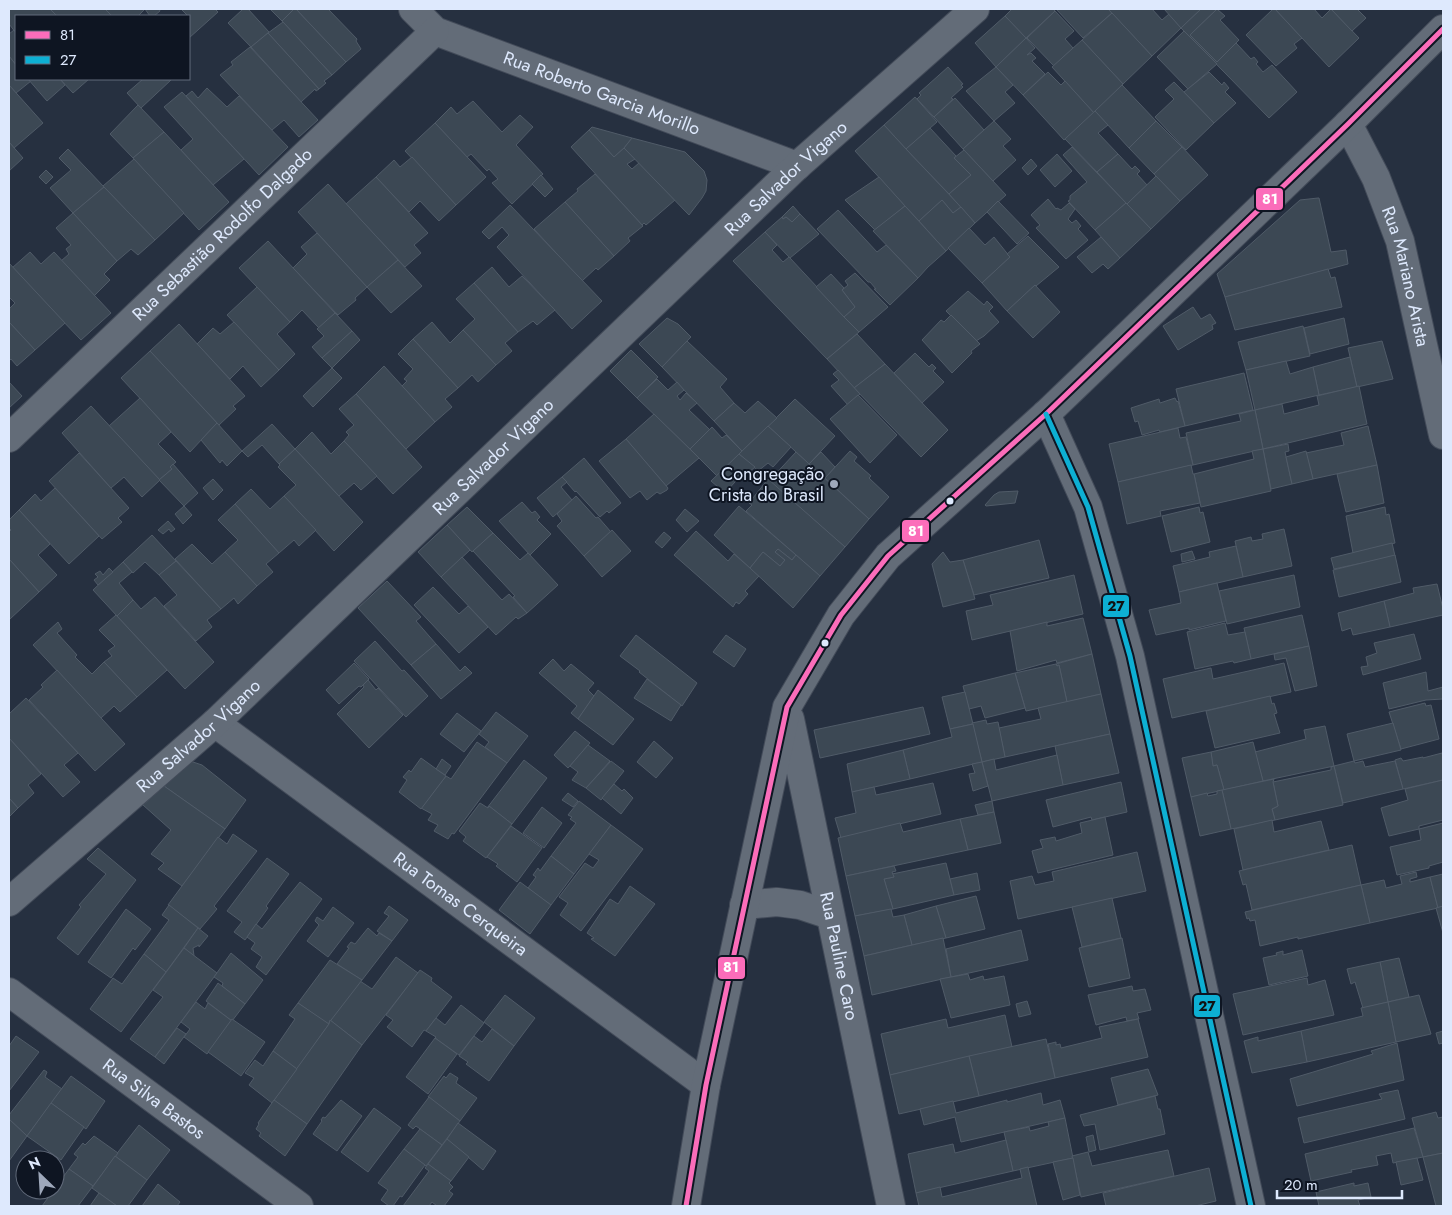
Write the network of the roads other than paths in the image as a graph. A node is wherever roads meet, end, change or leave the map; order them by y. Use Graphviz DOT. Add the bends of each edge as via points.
graph roads {
  1 [pos="413,9"];
  2 [pos="975,9"];
  3 [pos="1443,29"];
  4 [pos="435,31"];
  5 [pos="1348,124"];
  6 [pos="797,166"];
  7 [pos="1046,414"];
  8 [pos="1443,435"];
  9 [pos="9,438"];
  10 [pos="788,707"];
  11 [pos="215,723"];
  12 [pos="9,902"];
  13 [pos="744,905"];
  14 [pos="830,915"];
  15 [pos="9,992"];
  16 [pos="706,1085"];
  17 [pos="299,1206"];
  18 [pos="686,1206"];
  19 [pos="891,1206"];
  20 [pos="1250,1206"];
  1 -- 4 [label="street, Rua Roberto Garcia Morillo"];
  2 -- 6 [label="street, Rua Salvador Vigano"];
  3 -- 5 [label="street"];
  4 -- 6 [label="street, Rua Roberto Garcia Morillo"];
  4 -- 9 [label="street, Rua Sebastião Rodolfo Dalgado"];
  5 -- 7 [label="street"];
  5 -- 8 [label="street, Rua Mariano Arista" via="1376,178 1400,241"];
  6 -- 11 [label="street, Rua Salvador Vigano"];
  7 -- 10 [label="street" via="888,556 841,615"];
  7 -- 20 [label="street" via="1088,507 1130,656"];
  10 -- 13 [label="street"];
  10 -- 14 [label="street, Rua Pauline Caro"];
  11 -- 12 [label="street, Rua Salvador Vigano"];
  11 -- 16 [label="street, Rua Tomas Cerqueira"];
  13 -- 14 [label="street" via="800,904"];
  13 -- 16 [label="street"];
  14 -- 19 [label="street, Rua Pauline Caro"];
  15 -- 17 [label="street, Rua Silva Bastos"];
  16 -- 18 [label="street"];
}
